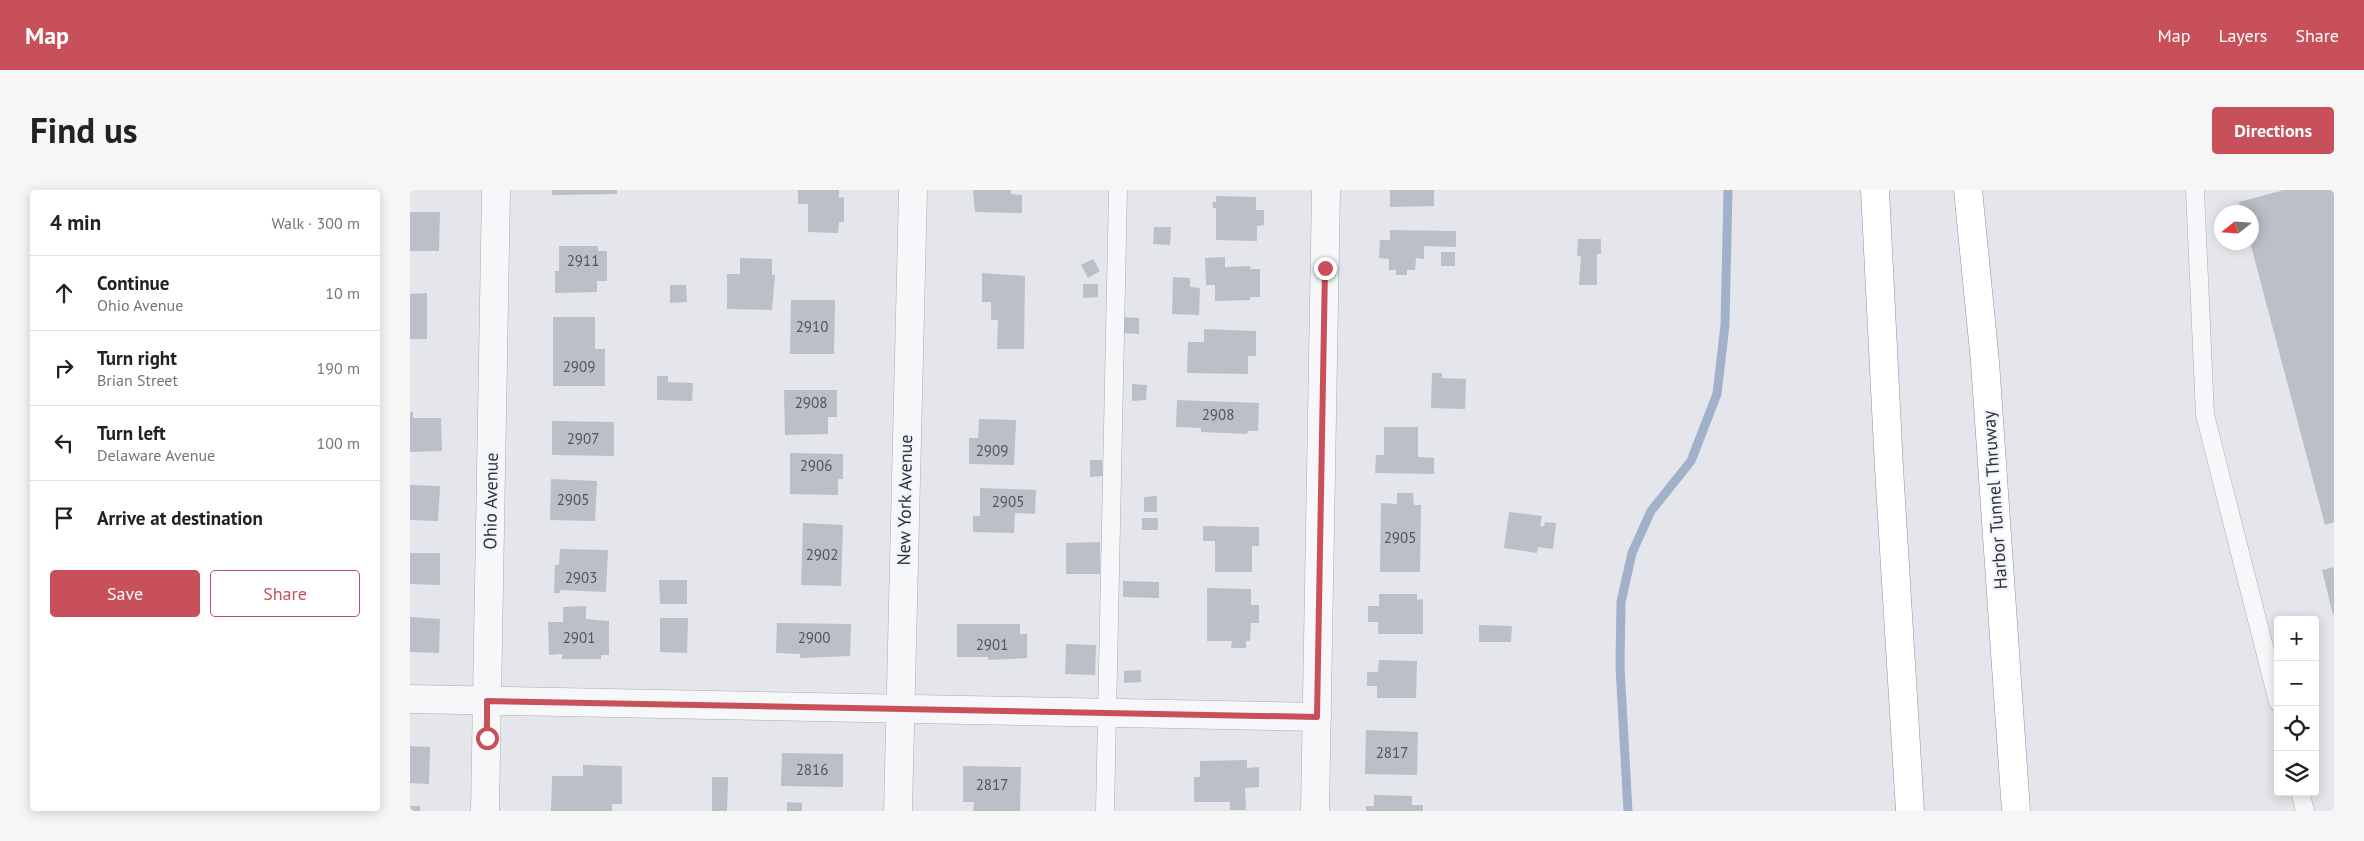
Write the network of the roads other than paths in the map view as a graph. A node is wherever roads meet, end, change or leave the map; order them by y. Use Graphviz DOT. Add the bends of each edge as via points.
graph roads {
  1 [pos="496,190"];
  2 [pos="913,190"];
  3 [pos="1118,190"];
  4 [pos="1326,190"];
  5 [pos="1875,190"];
  6 [pos="1968,190"];
  7 [pos="2195,190"];
  8 [pos="2274,686"];
  9 [pos="410,699"];
  10 [pos="487,701"];
  11 [pos="900,709"];
  12 [pos="1108,713"];
  13 [pos="1317,717"];
  14 [pos="2301,796"];
  15 [pos="485,811"];
  16 [pos="898,811"];
  17 [pos="1105,811"];
  18 [pos="1315,811"];
  19 [pos="1910,811"];
  20 [pos="2016,811"];
  21 [pos="2305,811"];
  1 -- 10 [label="street, Ohio Avenue"];
  2 -- 11 [label="street, New York Avenue"];
  3 -- 12 [label="lane"];
  4 -- 13 [label="street"];
  5 -- 19 [label="highway"];
  6 -- 20 [label="highway, Harbor Tunnel Thruway" via="1986,371"];
  7 -- 8 [label="lane" via="2205,415"];
  9 -- 10 [label="street"];
  10 -- 11 [label="street"];
  10 -- 15 [label="street, Ohio Avenue"];
  11 -- 12 [label="street"];
  11 -- 16 [label="street, New York Avenue"];
  12 -- 13 [label="street"];
  12 -- 17 [label="lane"];
  13 -- 18 [label="street"];
  14 -- 21 [label="lane"];
}
